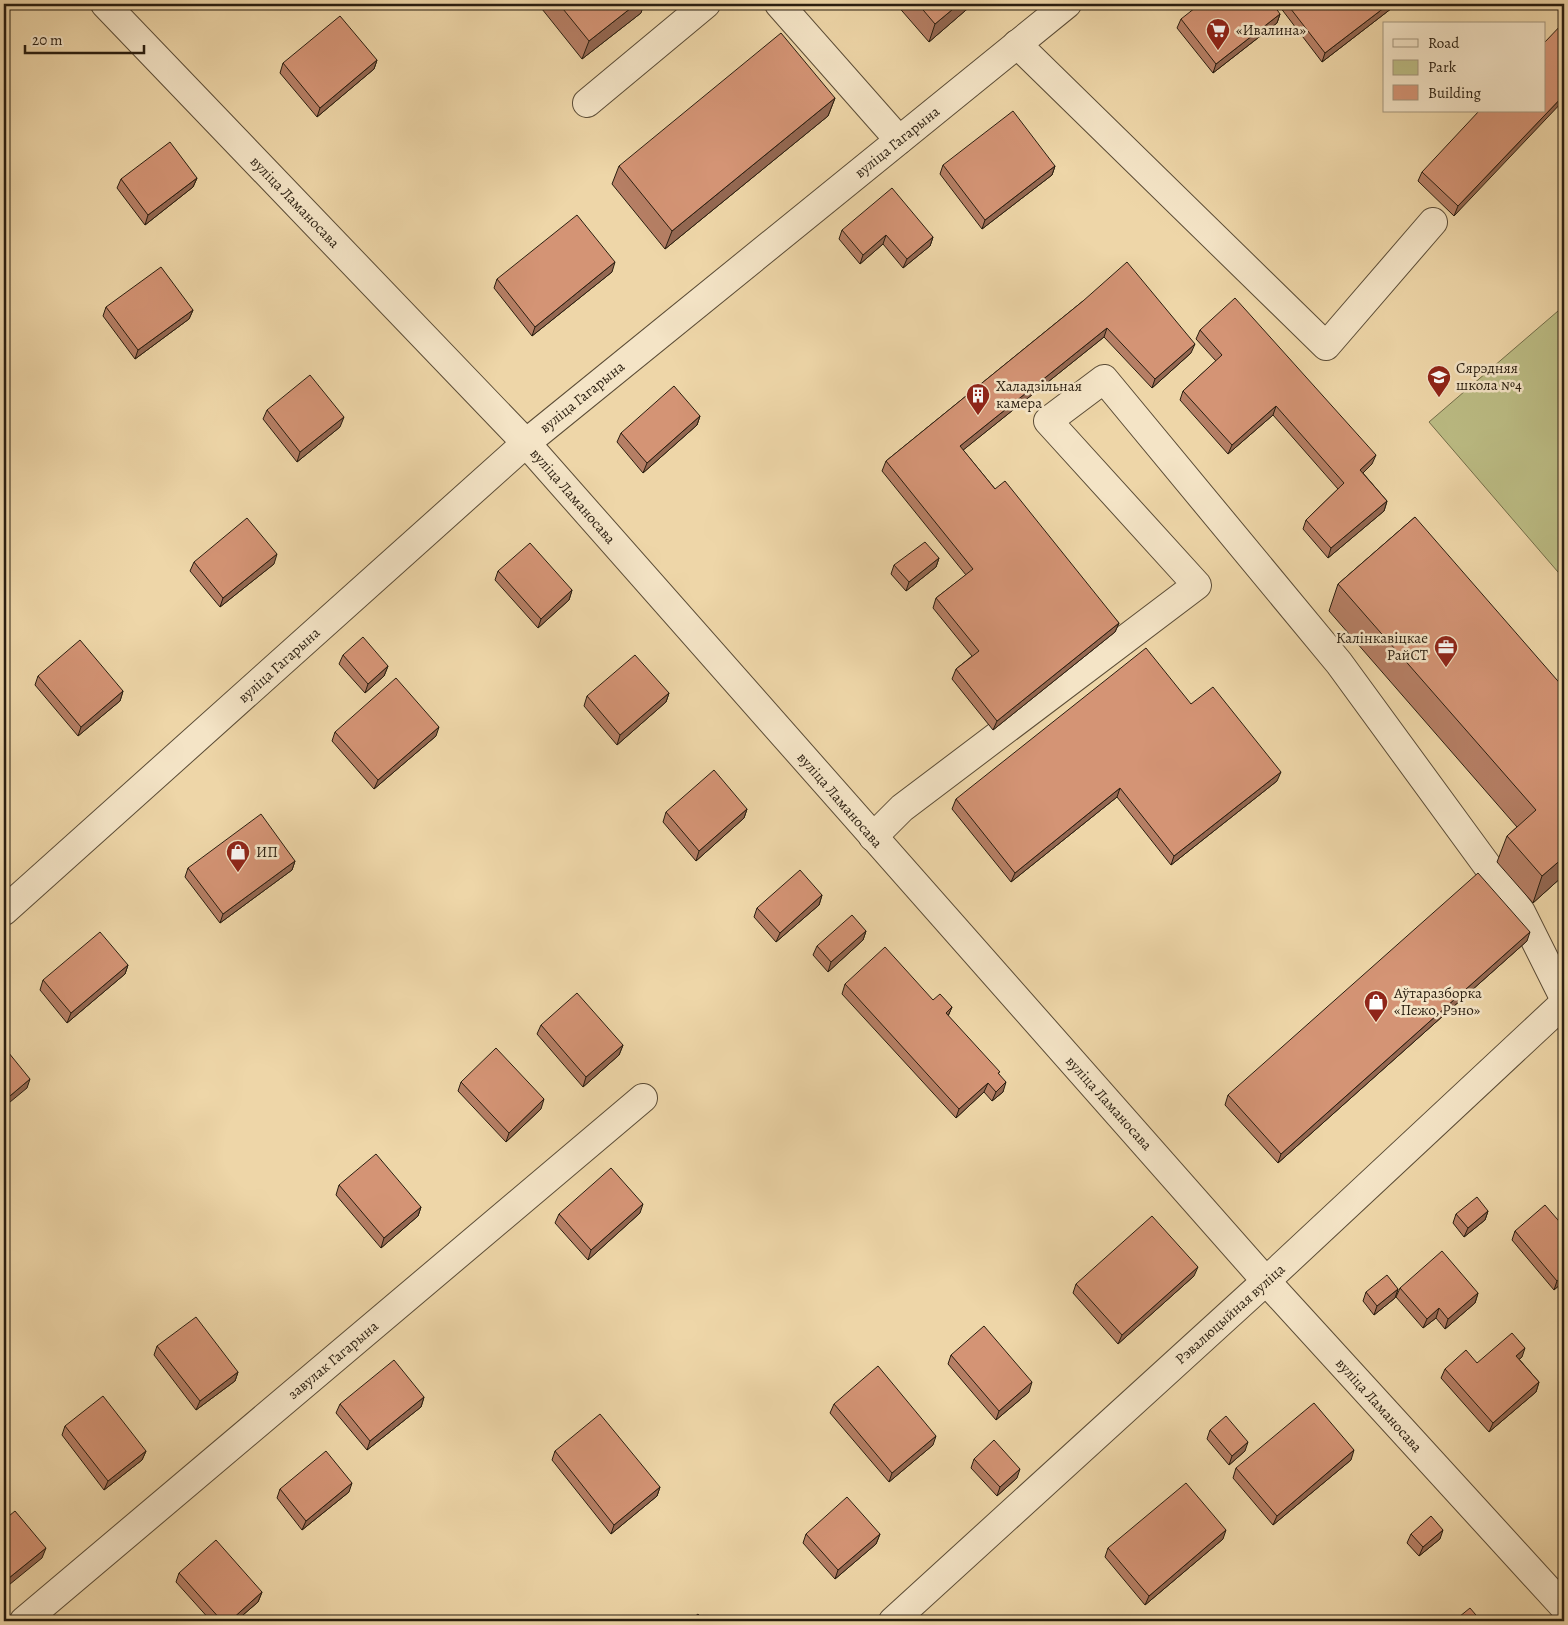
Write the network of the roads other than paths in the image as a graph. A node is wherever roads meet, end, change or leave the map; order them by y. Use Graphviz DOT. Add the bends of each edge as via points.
graph roads {
  1 [pos="104,4"];
  2 [pos="706,4"];
  3 [pos="779,4"];
  4 [pos="1067,4"];
  5 [pos="1017,44"];
  6 [pos="587,103"];
  7 [pos="899,140"];
  8 [pos="1433,222"];
  9 [pos="526,443"];
  10 [pos="873,837"];
  11 [pos="4,911"];
  12 [pos="1564,998"];
  13 [pos="1564,1003"];
  14 [pos="643,1098"];
  15 [pos="1266,1281"];
  16 [pos="1564,1607"];
  17 [pos="24,1621"];
  18 [pos="893,1621"];
  1 -- 9 [label="street, вуліца Ламаносава"];
  2 -- 6 [label="street"];
  3 -- 7 [label="street"];
  4 -- 5 [label="street, вуліца Гагарына"];
  5 -- 7 [label="street, вуліца Гагарына"];
  5 -- 8 [label="street" via="1326,346"];
  7 -- 9 [label="street, вуліца Гагарына"];
  9 -- 10 [label="street, вуліца Ламаносава"];
  9 -- 11 [label="street, вуліца Гагарына"];
  10 -- 12 [label="street" via="902,808 1197,585 1048,421 1104,379 1339,663 1521,912"];
  10 -- 15 [label="street, вуліца Ламаносава"];
  13 -- 15 [label="street, Рэвалюцыйная вуліца"];
  14 -- 17 [label="street, завулак Гагарына"];
  15 -- 16 [label="street, вуліца Ламаносава"];
  15 -- 18 [label="street, Рэвалюцыйная вуліца"];
}
